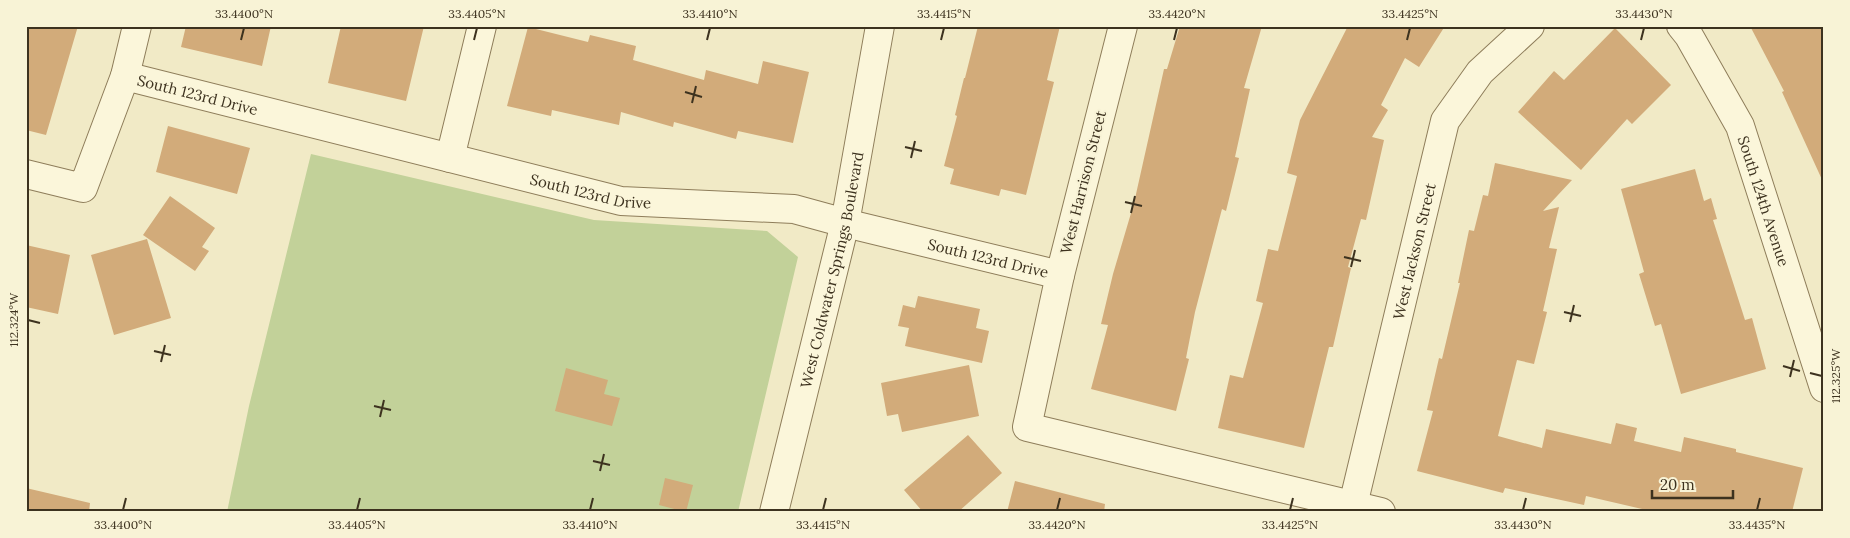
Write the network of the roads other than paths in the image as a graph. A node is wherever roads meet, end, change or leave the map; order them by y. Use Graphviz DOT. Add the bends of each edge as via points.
graph roads {
  1 [pos="137,26"];
  2 [pos="482,26"];
  3 [pos="880,26"];
  4 [pos="1123,26"];
  5 [pos="1530,26"];
  6 [pos="1681,26"];
  7 [pos="125,76"];
  8 [pos="450,158"];
  9 [pos="26,174"];
  10 [pos="844,223"];
  11 [pos="1060,275"];
  12 [pos="1824,388"];
  13 [pos="1353,505"];
  14 [pos="774,512"];
  15 [pos="1381,512"];
  1 -- 7 [label="street"];
  2 -- 8 [label="street"];
  3 -- 10 [label="street, West Coldwater Springs Boulevard"];
  4 -- 11 [label="street, West Harrison Street"];
  5 -- 13 [label="street, West Jackson Street" via="1480,72 1445,121"];
  6 -- 12 [label="street, South 124th Avenue" via="1740,126"];
  7 -- 8 [label="street, South 123rd Drive"];
  7 -- 9 [label="street" via="83,188"];
  8 -- 10 [label="street, South 123rd Drive" via="620,201 794,209"];
  10 -- 11 [label="street, South 123rd Drive"];
  10 -- 14 [label="street, West Coldwater Springs Boulevard"];
  11 -- 13 [label="street, West Harrison Street" via="1028,427"];
  13 -- 15 [label="street"];
}
